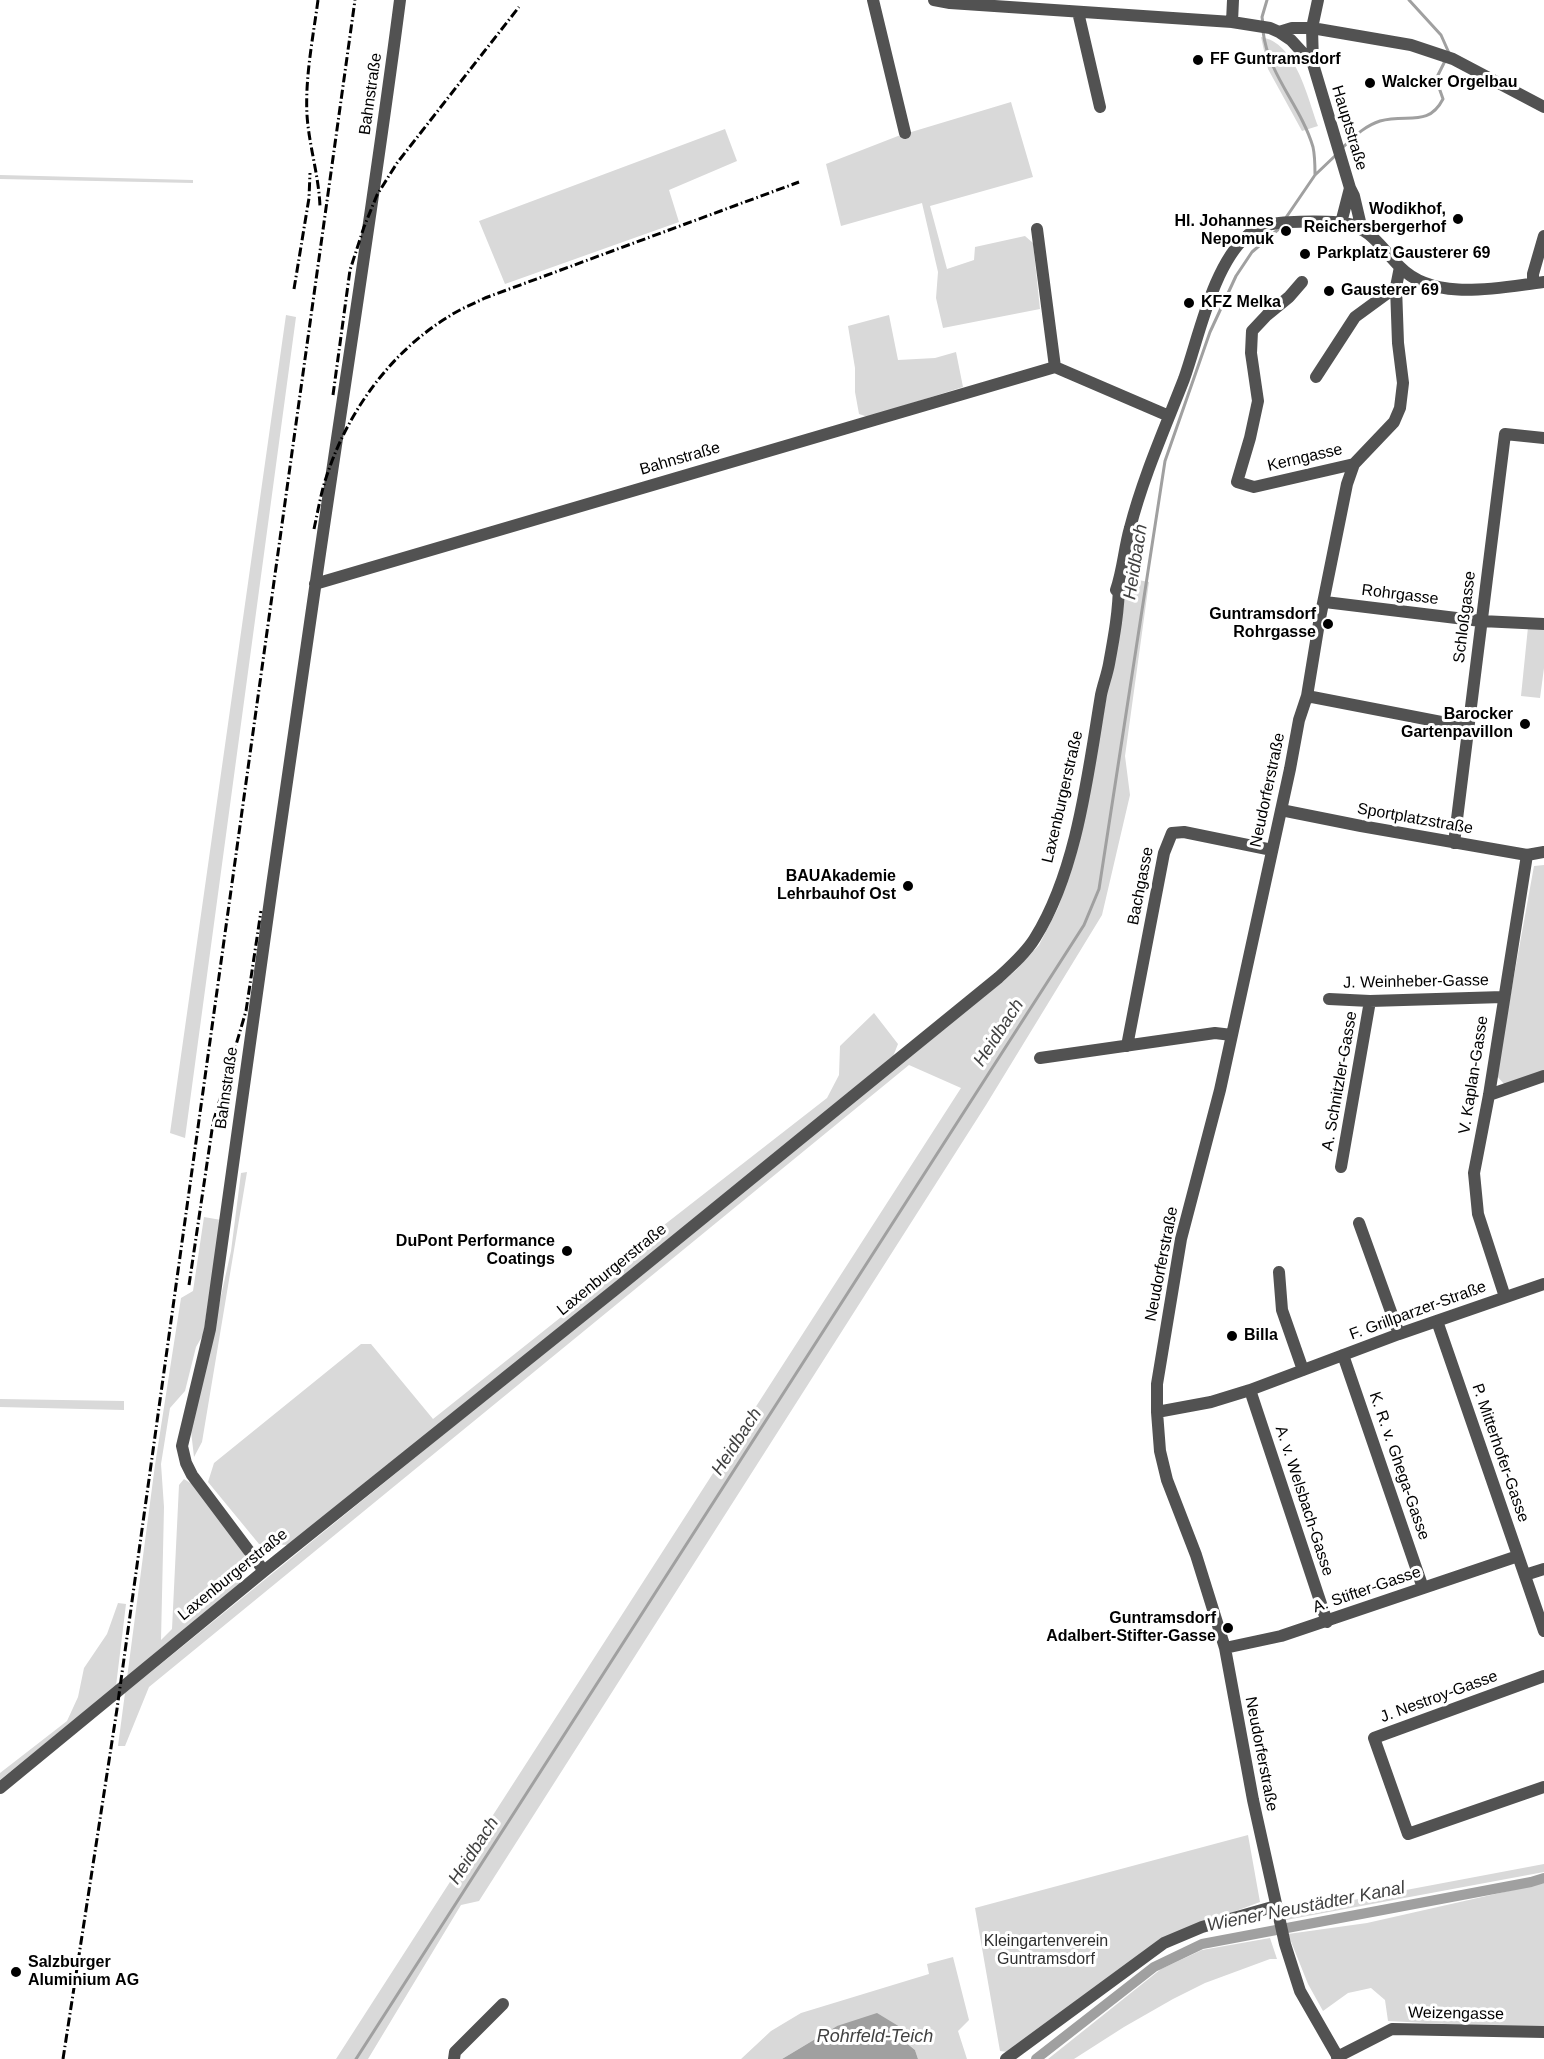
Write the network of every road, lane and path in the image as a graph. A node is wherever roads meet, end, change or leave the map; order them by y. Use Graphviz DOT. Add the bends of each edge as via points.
graph roads {
  1 [pos="400,0"];
  2 [pos="873,0"];
  3 [pos="934,0"];
  4 [pos="1233,0"];
  5 [pos="1318,0"];
  6 [pos="1040,4"];
  7 [pos="1078,12"];
  8 [pos="1232,22"];
  9 [pos="1312,28"];
  10 [pos="1275,30"];
  11 [pos="1313,64"];
  12 [pos="1100,107"];
  13 [pos="1544,107"];
  14 [pos="904,133"];
  15 [pos="1350,188"];
  16 [pos="1341,224"];
  17 [pos="1037,229"];
  18 [pos="1362,230"];
  19 [pos="1544,236"];
  20 [pos="1400,267"];
  21 [pos="1302,282"];
  22 [pos="1538,283"];
  23 [pos="1396,287"];
  24 [pos="1055,367"];
  25 [pos="1316,377"];
  26 [pos="1170,416"];
  27 [pos="1544,438"];
  28 [pos="1354,464"];
  29 [pos="315,584"];
  30 [pos="1325,602"];
  31 [pos="1481,621"];
  32 [pos="1544,624"];
  33 [pos="1307,696"];
  34 [pos="1467,727"];
  35 [pos="1281,810"];
  36 [pos="1454,843"];
  37 [pos="1272,850"];
  38 [pos="1544,852"];
  39 [pos="1527,855"];
  40 [pos="1503,997"];
  41 [pos="1329,999"];
  42 [pos="1370,1001"];
  43 [pos="1232,1035"];
  44 [pos="1127,1046"];
  45 [pos="1040,1058"];
  46 [pos="1544,1076"];
  47 [pos="1489,1095"];
  48 [pos="1341,1167"];
  49 [pos="1359,1223"];
  50 [pos="1279,1272"];
  51 [pos="1544,1284"];
  52 [pos="1505,1297"];
  53 [pos="1437,1321"];
  54 [pos="1399,1334"];
  55 [pos="1343,1355"];
  56 [pos="1303,1370"];
  57 [pos="1250,1390"];
  58 [pos="1157,1412"];
  59 [pos="1518,1556"];
  60 [pos="1544,1569"];
  61 [pos="264,1571"];
  62 [pos="1525,1575"];
  63 [pos="1423,1588"];
  64 [pos="1327,1622"];
  65 [pos="1544,1631"];
  66 [pos="1225,1648"];
  67 [pos="1544,1676"];
  68 [pos="1544,1787"];
  69 [pos="0,1788"];
  70 [pos="1277,1909"];
  71 [pos="503,2004"];
  72 [pos="1544,2032"];
  73 [pos="1338,2058"];
  74 [pos="454,2059"];
  75 [pos="1006,2059"];
  1 -- 29 [label="street, Bahnstraße"];
  2 -- 14 [label="street"];
  3 -- 6 [label="street"];
  4 -- 8 [label="street"];
  5 -- 9 [label="street"];
  6 -- 7 [label="street"];
  7 -- 8 [label="street"];
  7 -- 12 [label="street"];
  8 -- 10 [label="street"];
  9 -- 10 [label="street"];
  9 -- 11 [label="street"];
  9 -- 13 [label="street" via="1438,52"];
  10 -- 11 [label="street, Hauptstraße" via="1291,40"];
  11 -- 15 [label="street, Hauptstraße"];
  15 -- 16 [label="street, Hauptstraße"];
  15 -- 18 [label="street, Hauptstraße"];
  16 -- 18 [label="street, Laxenburgerstraße"];
  16 -- 26 [label="street, Laxenburgerstraße" via="1274,224 1247,235 1222,271 1210,299"];
  17 -- 24 [label="street"];
  18 -- 20 [label="street, Laxenburgerstraße" via="1383,246"];
  19 -- 22 [label="street" via="1533,274"];
  20 -- 22 [label="street" via="1418,280 1451,288 1483,290"];
  20 -- 23 [label="street, Kerngasse"];
  21 -- 28 [label="street, Kerngasse" via="1252,332 1258,401 1237,482 1254,487"];
  23 -- 25 [label="street" via="1355,317"];
  23 -- 28 [label="street, Kerngasse" via="1403,383 1400,408 1390,427"];
  24 -- 26 [label="street"];
  24 -- 29 [label="street, Bahnstraße"];
  26 -- 61 [label="street, Laxenburgerstraße" via="1129,529 1109,667 1070,853 1047,916 1034,939 1018,959 801,1139"];
  27 -- 31 [label="street, Schloßgasse" via="1506,434"];
  28 -- 30 [label="street, Neudorferstraße"];
  29 -- 61 [label="street, Bahnstraße" via="210,1329 182,1446 192,1475"];
  30 -- 31 [label="street, Rohrgasse"];
  30 -- 33 [label="street, Neudorferstraße"];
  31 -- 32 [label="street, Rohrgasse"];
  31 -- 34 [label="street, Schloßgasse"];
  33 -- 34 [label="street"];
  33 -- 35 [label="street, Neudorferstraße"];
  34 -- 36 [label="street, Schloßgasse"];
  35 -- 36 [label="street, Sportplatzstraße"];
  35 -- 37 [label="street, Neudorferstraße"];
  36 -- 39 [label="street, Sportplatzstraße"];
  37 -- 43 [label="street, Neudorferstraße"];
  37 -- 44 [label="street, Bachgasse" via="1172,833 1164,853"];
  38 -- 39 [label="street, Sportplatzstraße"];
  39 -- 40 [label="street, V. Kaplan-Gasse"];
  40 -- 42 [label="street, J. Weinheber-Gasse"];
  40 -- 47 [label="street, V. Kaplan-Gasse"];
  41 -- 42 [label="street, J. Weinheber-Gasse"];
  42 -- 48 [label="street, A. Schnitzler-Gasse"];
  43 -- 44 [label="street" via="1215,1033"];
  43 -- 58 [label="street, Neudorferstraße" via="1181,1239"];
  44 -- 45 [label="street"];
  46 -- 47 [label="street"];
  47 -- 52 [label="street, V. Kaplan-Gasse" via="1474,1173 1478,1214"];
  49 -- 54 [label="street"];
  50 -- 56 [label="street" via="1282,1310"];
  51 -- 52 [label="street, F. Grillparzer-Straße"];
  52 -- 53 [label="street, F. Grillparzer-Straße"];
  53 -- 54 [label="street, F. Grillparzer-Straße"];
  53 -- 59 [label="street, P. Mitterhofer-Gasse"];
  54 -- 55 [label="street, F. Grillparzer-Straße"];
  55 -- 56 [label="street, F. Grillparzer-Straße"];
  55 -- 63 [label="street, K. R. v. Ghega-Gasse"];
  56 -- 57 [label="street, F. Grillparzer-Straße"];
  57 -- 58 [label="street, F. Grillparzer-Straße"];
  57 -- 64 [label="street, A. v. Welsbach-Gasse"];
  58 -- 66 [label="street, Neudorferstraße" via="1167,1480"];
  59 -- 62 [label="street, P. Mitterhofer-Gasse"];
  59 -- 63 [label="street, A. Stifter-Gasse"];
  60 -- 62 [label="street"];
  61 -- 69 [label="street, Laxenburgerstraße"];
  62 -- 65 [label="street, P. Mitterhofer-Gasse"];
  63 -- 64 [label="street, A. Stifter-Gasse"];
  64 -- 66 [label="street, A. Stifter-Gasse"];
  66 -- 70 [label="street, Neudorferstraße"];
  67 -- 68 [label="street, J. Nestroy-Gasse" via="1374,1738 1407,1834"];
  70 -- 73 [label="street, Neudorferstraße" via="1300,1991"];
  70 -- 75 [label="street" via="1202,1927 1164,1943"];
  71 -- 74 [label="street" via="455,2052"];
  72 -- 73 [label="street, Weizengasse" via="1392,2029"];
}
